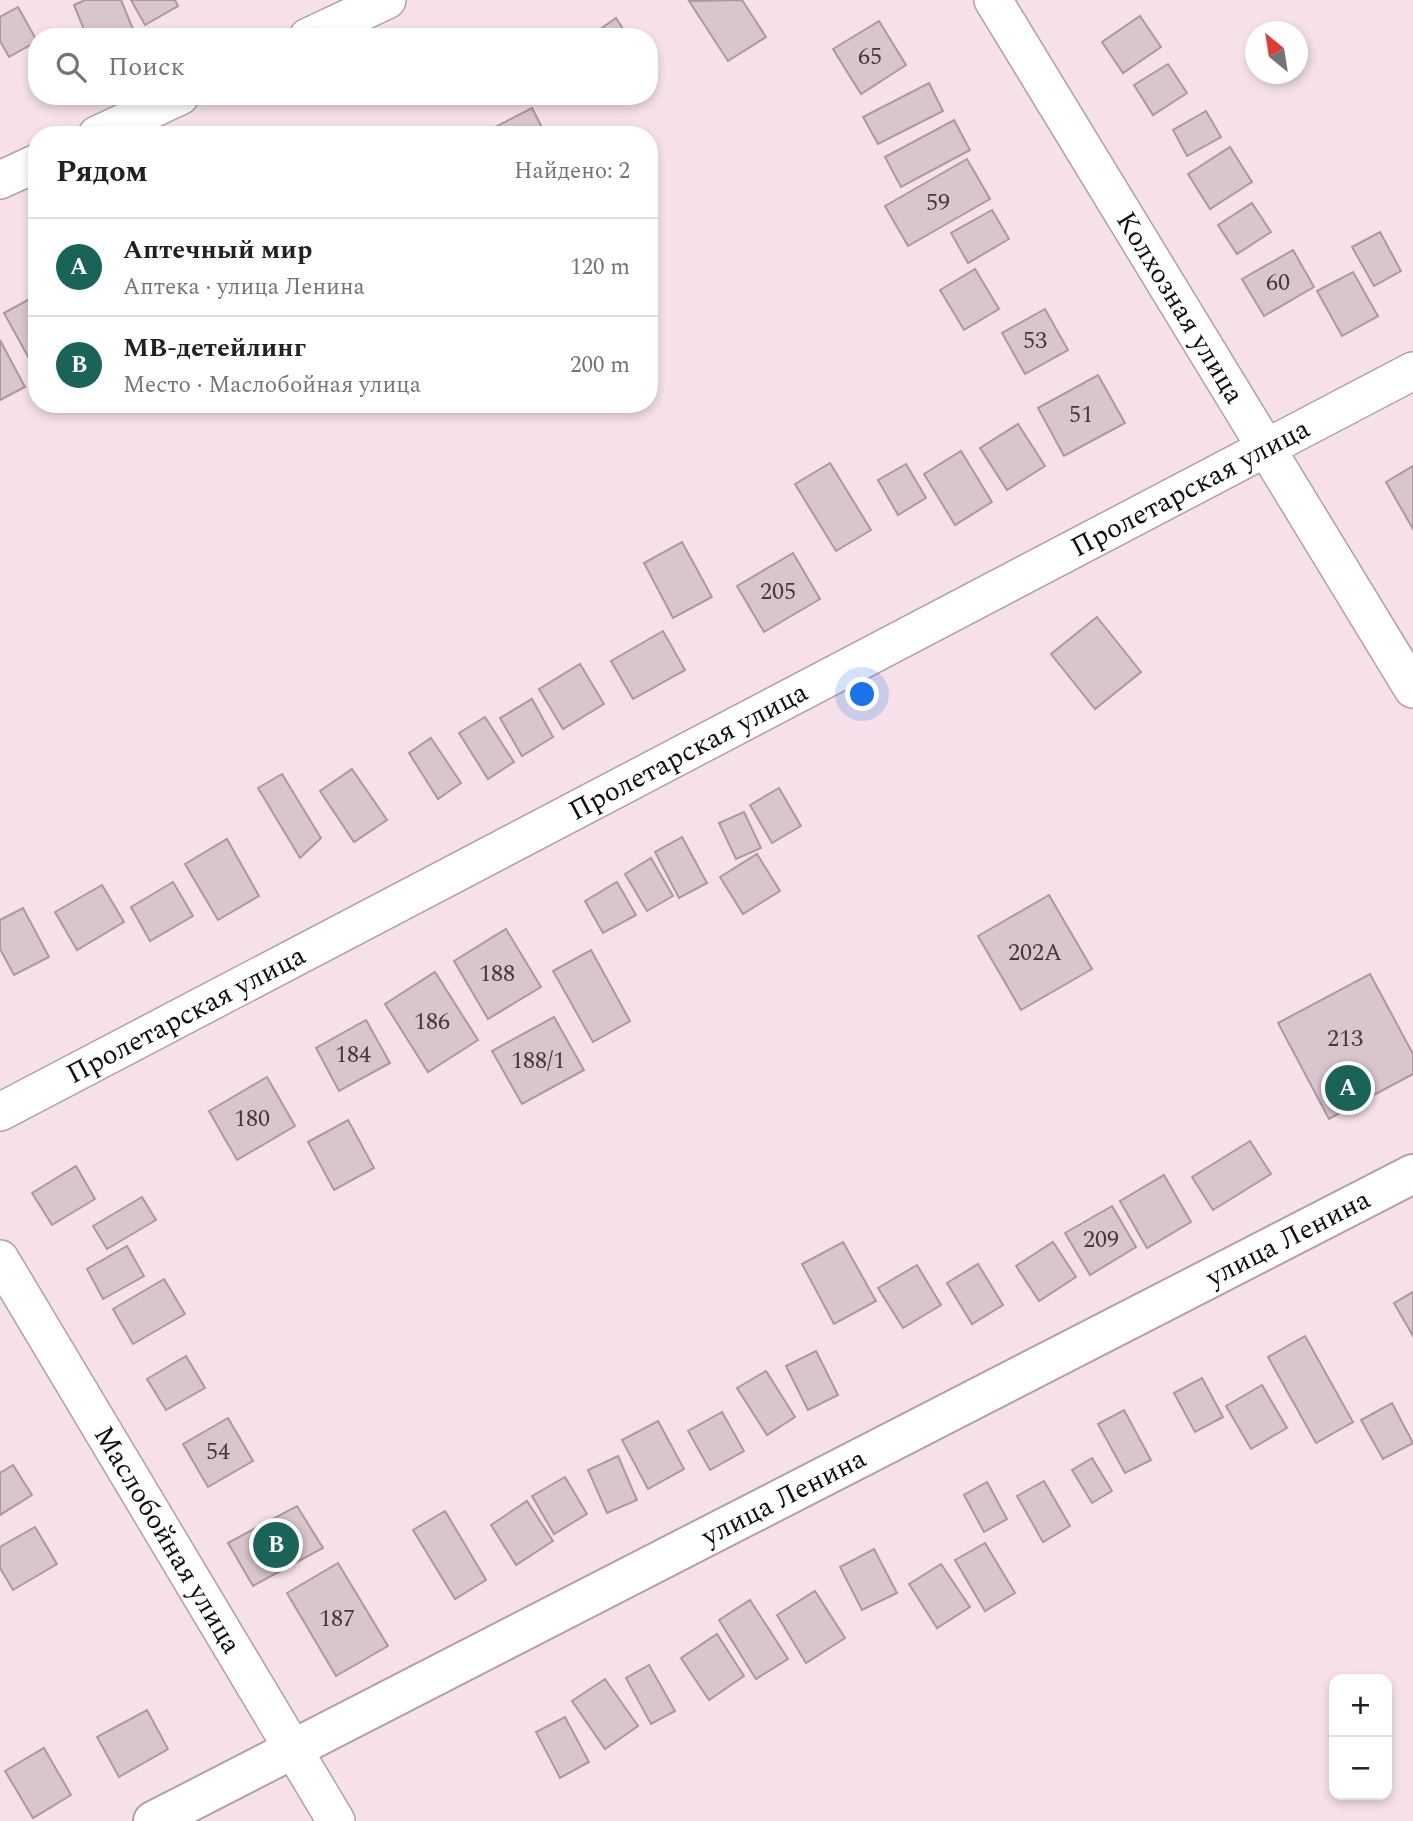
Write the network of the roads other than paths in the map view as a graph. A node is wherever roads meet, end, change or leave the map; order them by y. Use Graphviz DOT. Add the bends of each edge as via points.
graph roads {
  1 [pos="387,0"];
  2 [pos="993,0"];
  3 [pos="327,28"];
  4 [pos="161,105"];
  5 [pos="116,126"];
  6 [pos="28,167"];
  7 [pos="0,180"];
  8 [pos="1413,371"];
  9 [pos="1265,447"];
  10 [pos="1413,689"];
  11 [pos="0,1112"];
  12 [pos="1413,1174"];
  13 [pos="0,1259"];
  14 [pos="295,1748"];
  15 [pos="153,1821"];
  16 [pos="336,1821"];
  1 -- 3 [label="street"];
  2 -- 9 [label="street, Колхозная улица"];
  4 -- 5 [label="street"];
  6 -- 7 [label="street"];
  8 -- 9 [label="street, Пролетарская улица"];
  9 -- 10 [label="street, Колхозная улица"];
  9 -- 11 [label="street, Пролетарская улица"];
  12 -- 14 [label="street, улица Ленина"];
  13 -- 14 [label="street, Маслобойная улица"];
  14 -- 15 [label="street, улица Ленина"];
  14 -- 16 [label="street, Маслобойная улица"];
}
